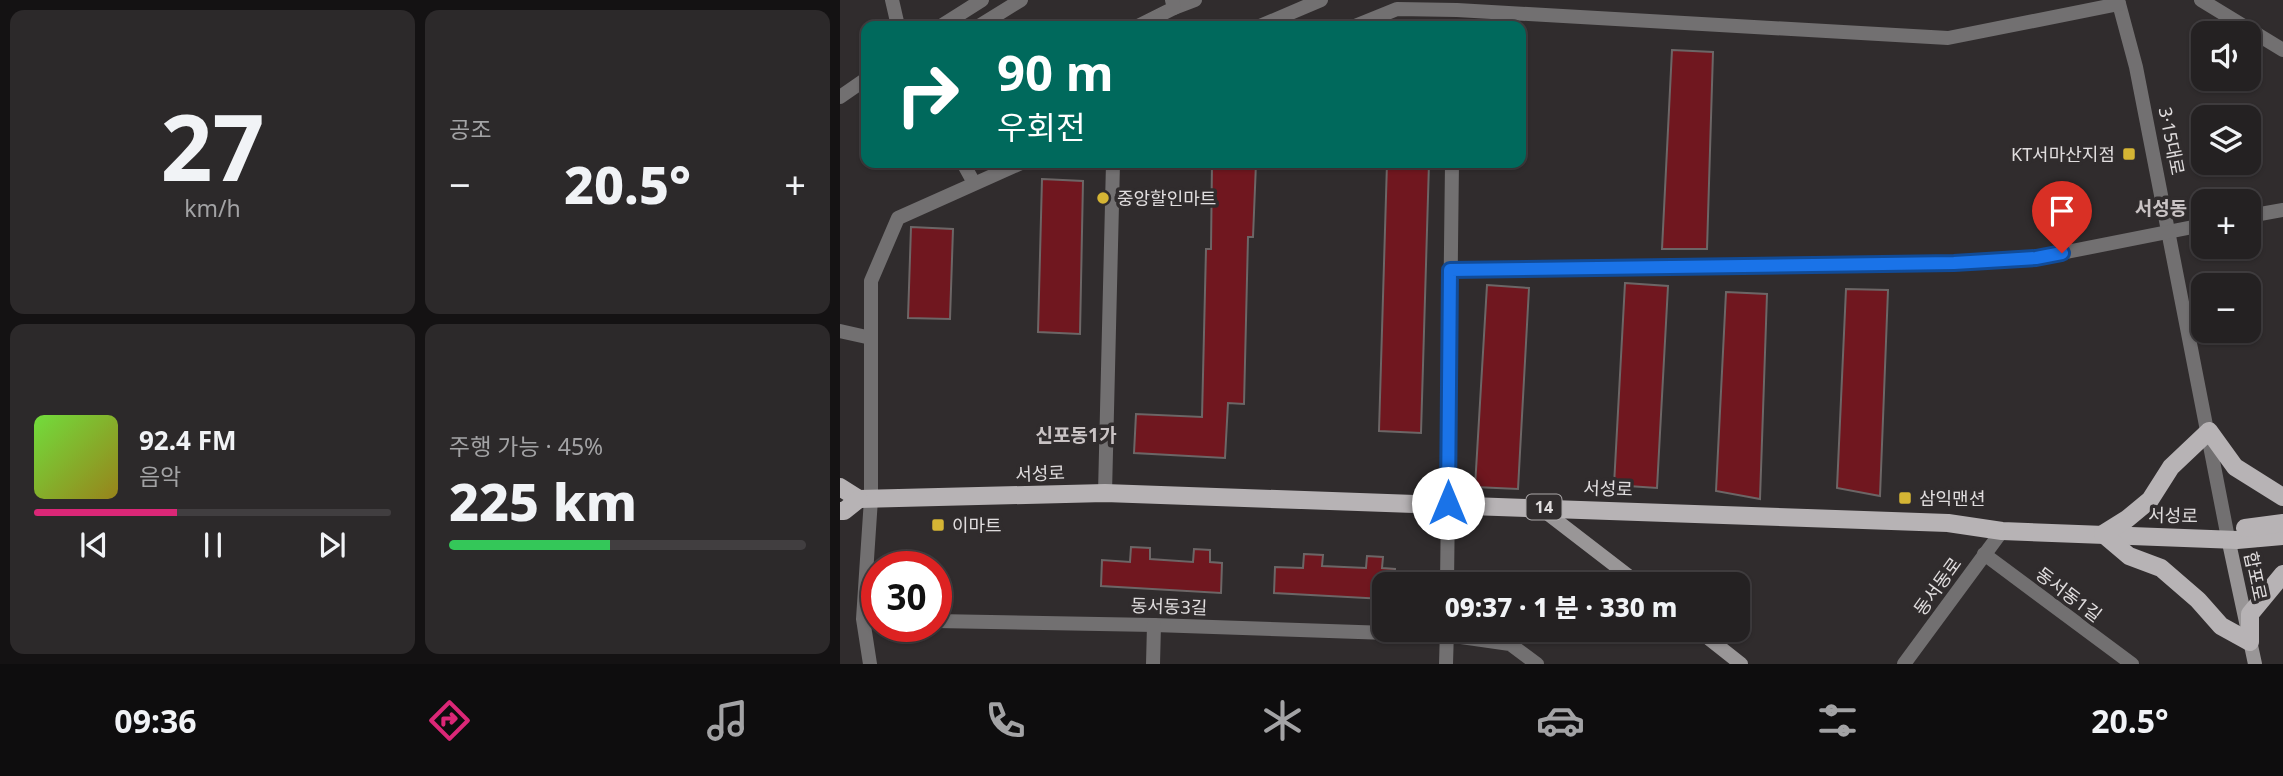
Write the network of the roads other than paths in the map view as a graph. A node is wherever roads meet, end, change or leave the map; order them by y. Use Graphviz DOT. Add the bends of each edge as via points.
graph roads {
  1 [pos="892,0"];
  2 [pos="982,0"];
  3 [pos="1021,0"];
  4 [pos="1195,0"];
  5 [pos="1321,0"];
  6 [pos="2201,0"];
  7 [pos="2118,2"];
  8 [pos="1173,4"];
  9 [pos="1397,5"];
  10 [pos="1457,10"];
  11 [pos="897,21"];
  12 [pos="949,21"];
  13 [pos="987,21"];
  14 [pos="1146,21"];
  15 [pos="1272,21"];
  16 [pos="1365,21"];
  17 [pos="1456,21"];
  18 [pos="2283,50"];
  19 [pos="861,82"];
  20 [pos="840,97"];
  21 [pos="966,168"];
  22 [pos="1009,168"];
  23 [pos="1113,168"];
  24 [pos="1452,168"];
  25 [pos="974,183"];
  26 [pos="2283,210"];
  27 [pos="2261,214"];
  28 [pos="2191,227"];
  29 [pos="2168,232"];
  30 [pos="1450,270"];
  31 [pos="840,331"];
  32 [pos="871,338"];
  33 [pos="2209,431"];
  34 [pos="840,487"];
  35 [pos="2279,490"];
  36 [pos="1105,493"];
  37 [pos="865,499"];
  38 [pos="1448,503"];
  39 [pos="1539,507"];
  40 [pos="840,511"];
  41 [pos="2283,523"];
  42 [pos="2002,531"];
  43 [pos="2103,534"];
  44 [pos="2283,536"];
  45 [pos="2228,538"];
  46 [pos="867,551"];
  47 [pos="1984,554"];
  48 [pos="1447,572"];
  49 [pos="1623,572"];
  50 [pos="2283,573"];
  51 [pos="952,621"];
  52 [pos="1154,625"];
  53 [pos="1372,632"];
  54 [pos="870,642"];
  55 [pos="1447,642"];
  56 [pos="1500,642"];
  57 [pos="1713,642"];
  58 [pos="2250,642"];
  59 [pos="870,664"];
  60 [pos="1153,664"];
  61 [pos="1446,664"];
  62 [pos="1537,664"];
  63 [pos="1741,664"];
  64 [pos="1904,664"];
  65 [pos="2132,664"];
  66 [pos="2255,664"];
  1 -- 11 [label="street"];
  2 -- 12 [label="street"];
  3 -- 13 [label="street"];
  4 -- 8 [label="street"];
  5 -- 15 [label="street"];
  6 -- 18 [label="street"];
  7 -- 10 [label="street" via="1948,38"];
  7 -- 29 [label="street, 3·15대로" via="2136,67"];
  8 -- 14 [label="street"];
  9 -- 10 [label="street"];
  9 -- 16 [label="street"];
  10 -- 17 [label="street"];
  19 -- 20 [label="street"];
  21 -- 25 [label="street"];
  22 -- 25 [label="street"];
  23 -- 36 [label="street"];
  24 -- 30 [label="street"];
  25 -- 32 [label="street" via="898,218 871,281"];
  26 -- 27 [label="street"];
  28 -- 29 [label="street"];
  29 -- 30 [label="street" via="2036,258 1954,263"];
  29 -- 33 [label="street, 3·15대로"];
  30 -- 38 [label="street"];
  31 -- 32 [label="street"];
  32 -- 37 [label="street"];
  33 -- 35 [label="main road" via="2235,467"];
  33 -- 43 [label="main road" via="2171,467 2150,500"];
  33 -- 45 [label="street, 3·15대로"];
  34 -- 37 [label="main road"];
  36 -- 37 [label="main road, 서성로 / 14"];
  36 -- 38 [label="main road, 서성로 / 14"];
  37 -- 40 [label="main road"];
  37 -- 46 [label="street"];
  38 -- 39 [label="main road, 서성로 / 14"];
  38 -- 48 [label="street"];
  39 -- 42 [label="main road, 서성로 / 14" via="1948,523"];
  39 -- 49 [label="main road"];
  41 -- 45 [label="main road, 14" via="2234,530"];
  42 -- 43 [label="main road, 서성로 / 14"];
  42 -- 47 [label="street, 동서동로"];
  43 -- 45 [label="main road, 서성로 / 14"];
  43 -- 58 [label="main road" via="2129,556 2161,568 2221,625"];
  44 -- 45 [label="main road, 14"];
  45 -- 58 [label="main road, 합포로"];
  47 -- 64 [label="street, 동서동로"];
  47 -- 65 [label="street, 동서동1길"];
  50 -- 58 [label="main road" via="2250,614"];
  51 -- 52 [label="street, 동서동3길"];
  52 -- 53 [label="street, 동서동3길"];
  52 -- 60 [label="street"];
  54 -- 59 [label="street"];
  55 -- 61 [label="street"];
  56 -- 62 [label="street" via="1510,644"];
  57 -- 63 [label="main road"];
  58 -- 66 [label="main road, 합포로"];
}
